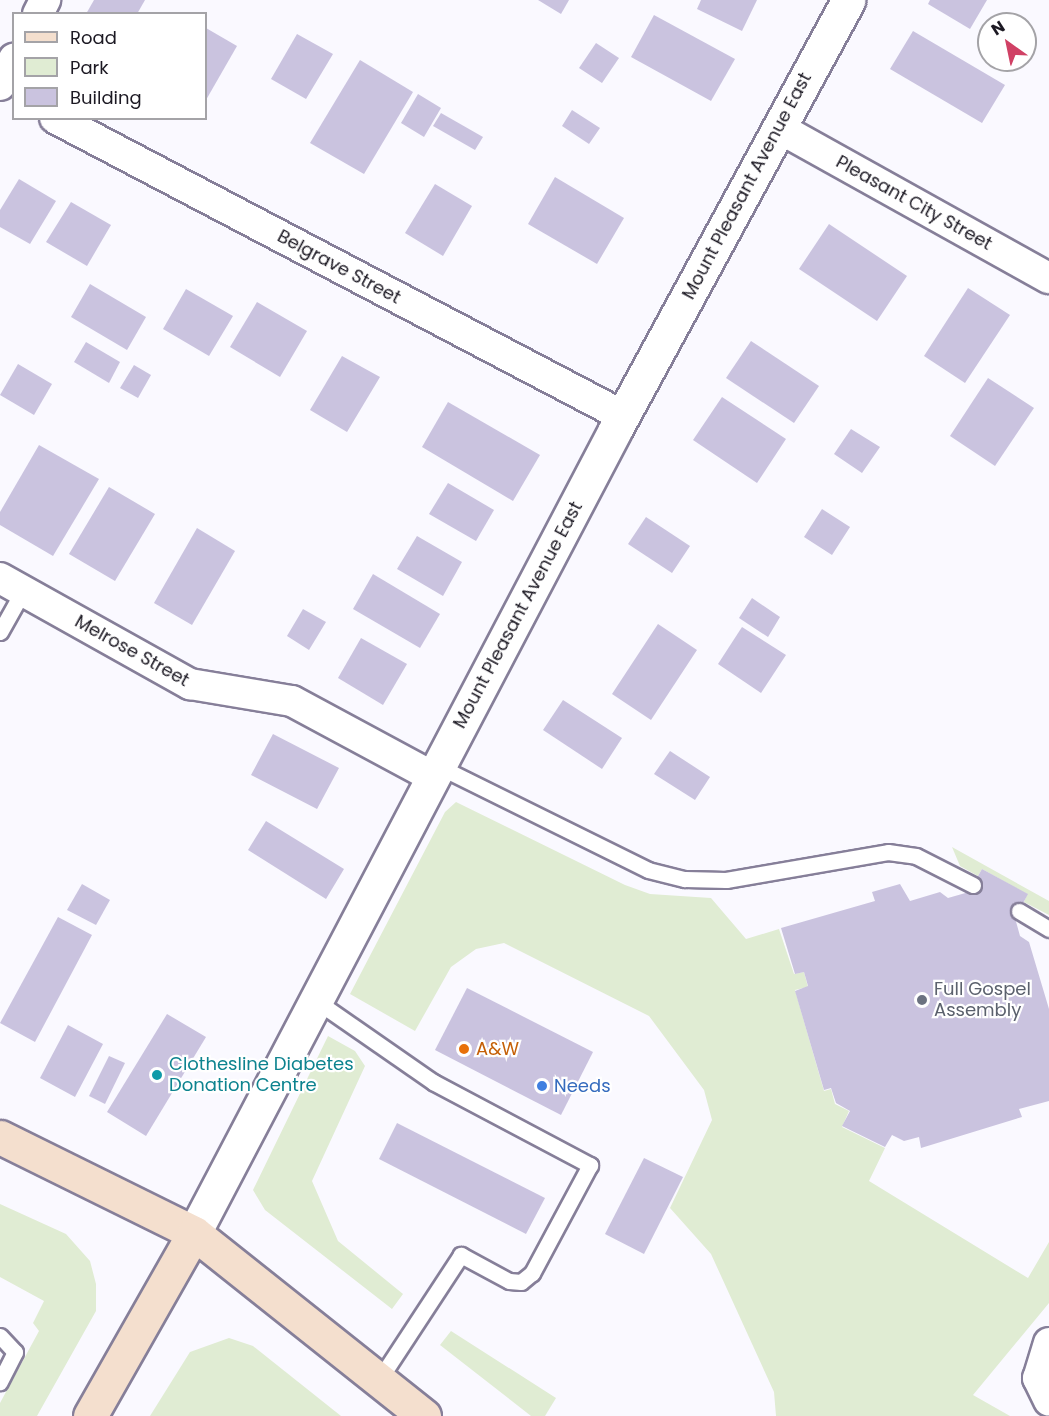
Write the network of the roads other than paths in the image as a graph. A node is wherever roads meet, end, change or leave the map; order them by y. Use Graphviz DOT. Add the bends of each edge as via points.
graph roads {
  1 [pos="848,0"];
  2 [pos="12,64"];
  3 [pos="0,85"];
  4 [pos="59,120"];
  5 [pos="779,128"];
  6 [pos="1049,278"];
  7 [pos="623,416"];
  8 [pos="11,585"];
  9 [pos="0,632"];
  10 [pos="436,772"];
  11 [pos="972,885"];
  12 [pos="1019,911"];
  13 [pos="1049,929"];
  14 [pos="315,1000"];
  15 [pos="0,1137"];
  16 [pos="194,1233"];
  17 [pos="0,1336"];
  18 [pos="1049,1343"];
  19 [pos="2,1379"];
  20 [pos="379,1380"];
  21 [pos="1044,1389"];
  22 [pos="90,1416"];
  23 [pos="424,1416"];
  1 -- 5 [label="street, Mount Pleasant Avenue East"];
  2 -- 3 [label="street"];
  4 -- 7 [label="street, Belgrave Street"];
  5 -- 6 [label="street, Pleasant City Street"];
  5 -- 7 [label="street, Mount Pleasant Avenue East"];
  7 -- 10 [label="street, Mount Pleasant Avenue East"];
  8 -- 9 [label="lane"];
  8 -- 10 [label="street, Melrose Street" via="190,684 292,701"];
  10 -- 11 [label="lane" via="648,870 685,879 726,880 871,853 903,852"];
  10 -- 14 [label="street, Mount Pleasant Avenue East"];
  12 -- 13 [label="lane"];
  14 -- 16 [label="street, Mount Pleasant Avenue East"];
  14 -- 20 [label="lane" via="433,1082 590,1165 532,1274 521,1282 509,1281 461,1255"];
  15 -- 16 [label="main road"];
  16 -- 20 [label="main road"];
  16 -- 22 [label="main road"];
  17 -- 19 [label="lane" via="14,1346"];
  18 -- 21 [label="street"];
  20 -- 23 [label="main road"];
}
